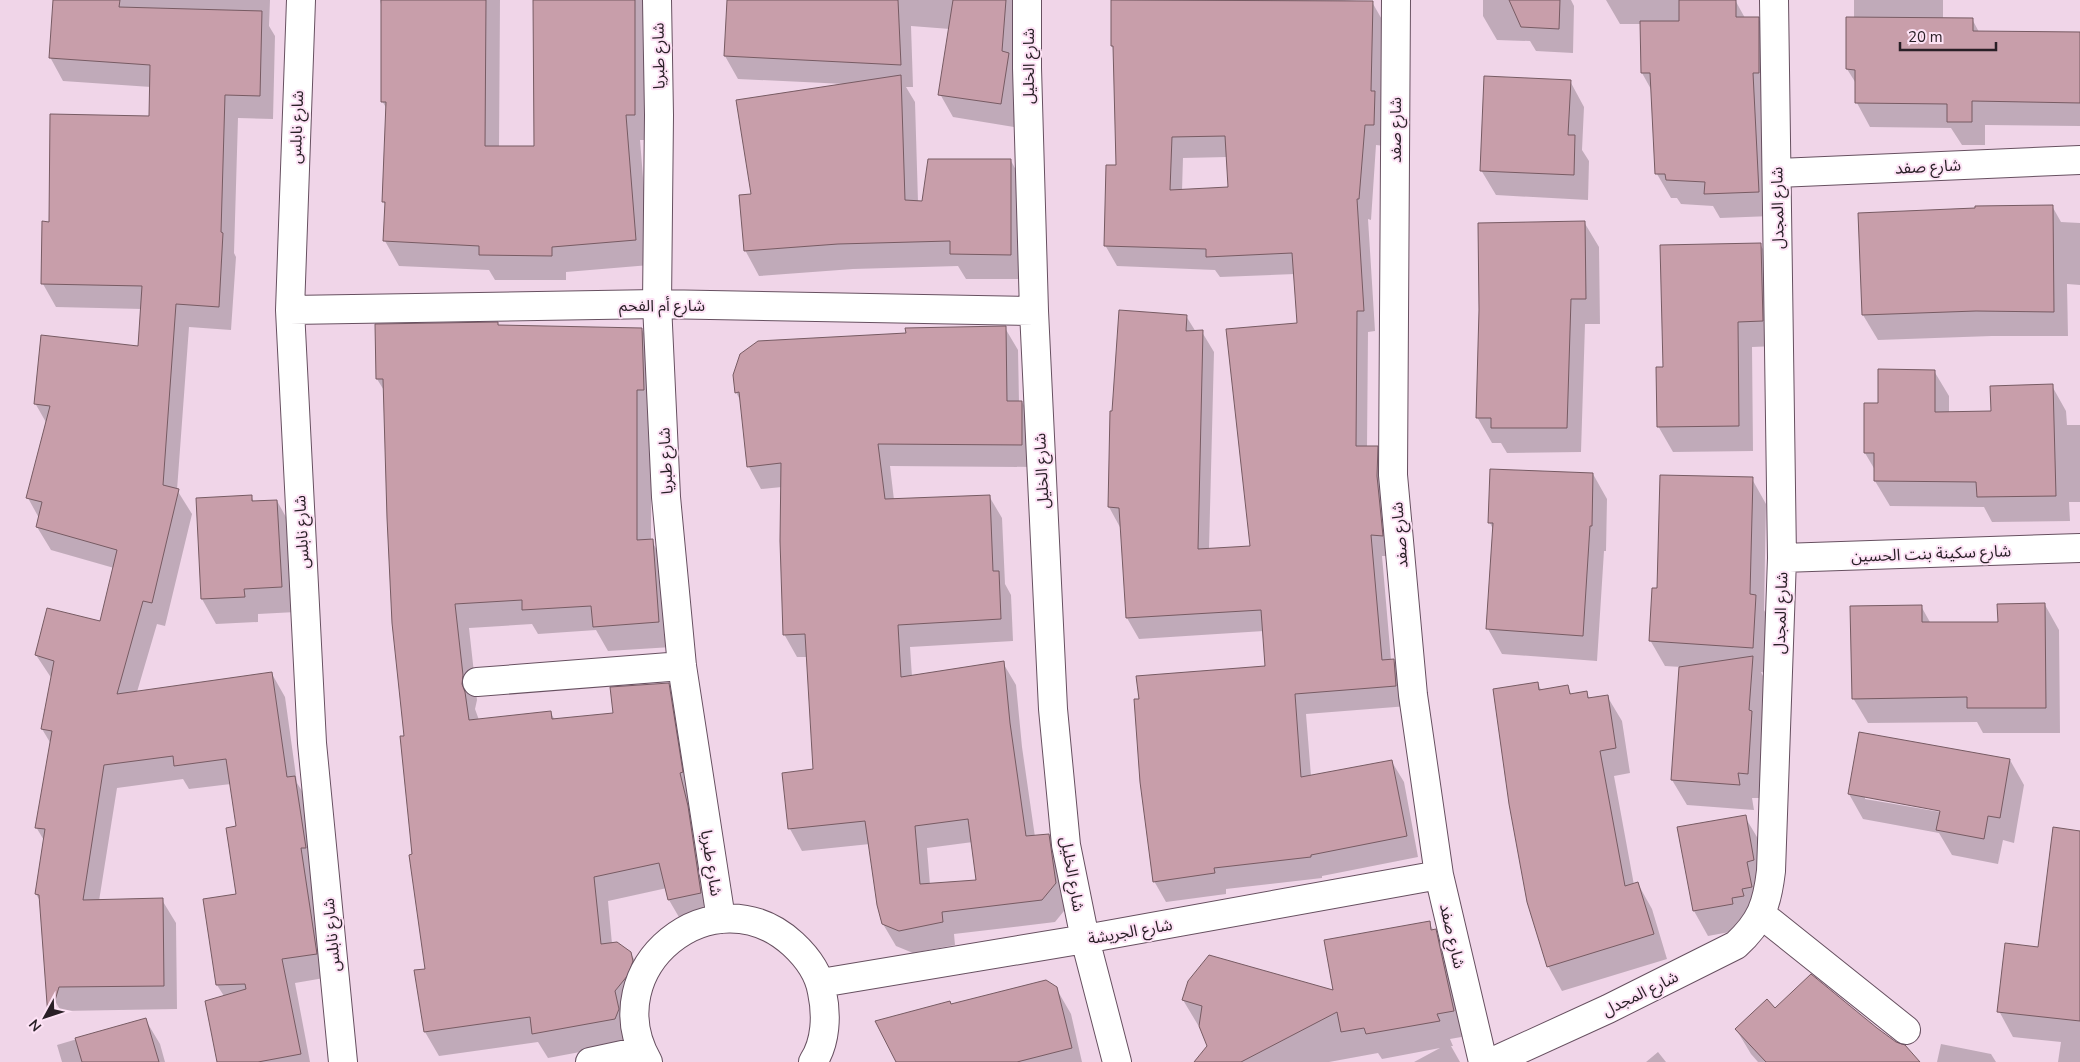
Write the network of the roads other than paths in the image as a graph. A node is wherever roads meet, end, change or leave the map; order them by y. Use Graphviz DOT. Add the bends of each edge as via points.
graph roads {
  1 [pos="301,0"];
  2 [pos="657,0"];
  3 [pos="1028,0"];
  4 [pos="1396,0"];
  5 [pos="1774,0"];
  6 [pos="2080,160"];
  7 [pos="1777,173"];
  8 [pos="657,304"];
  9 [pos="290,310"];
  10 [pos="1034,311"];
  11 [pos="2080,548"];
  12 [pos="1782,558"];
  13 [pos="682,666"];
  14 [pos="477,682"];
  15 [pos="1439,875"];
  16 [pos="1762,914"];
  17 [pos="721,919"];
  18 [pos="1085,939"];
  19 [pos="821,984"];
  20 [pos="1906,1030"];
  21 [pos="645,1056"];
  22 [pos="343,1062"];
  23 [pos="590,1062"];
  24 [pos="813,1062"];
  25 [pos="1117,1062"];
  26 [pos="1483,1062"];
  27 [pos="1492,1062"];
  1 -- 9 [label="street, شارع نابلس"];
  2 -- 8 [label="street, شارع طبريا"];
  3 -- 10 [label="street, شارع الخليل" via="1026,68"];
  4 -- 15 [label="street, شارع صفد" via="1393,475 1413,695"];
  5 -- 7 [label="street, شارع المجدل"];
  6 -- 7 [label="street, شارع صفد"];
  7 -- 12 [label="street, شارع المجدل"];
  8 -- 9 [label="street, شارع أم الفحم"];
  8 -- 10 [label="street, شارع أم الفحم"];
  8 -- 13 [label="street, شارع طبريا" via="666,497"];
  9 -- 22 [label="street, شارع نابلس" via="312,743"];
  10 -- 18 [label="street, شارع الخليل" via="1053,709 1066,845"];
  11 -- 12 [label="street, شارع سكينة بنت الحسين"];
  12 -- 16 [label="street, شارع المجدل" via="1771,871"];
  13 -- 14 [label="street"];
  13 -- 17 [label="street, شارع طبريا"];
  15 -- 18 [label="street, شارع الجريشة"];
  15 -- 26 [label="street, شارع صفد"];
  16 -- 20 [label="street"];
  16 -- 27 [label="street, شارع المجدل" via="1736,945"];
  17 -- 19 [label="street" via="752,921 782,934 805,955"];
  17 -- 21 [label="street" via="692,926 666,942 648,964 636,992 635,1022"];
  18 -- 19 [label="street, شارع الجريشة"];
  18 -- 25 [label="street, شارع الخليل"];
  19 -- 24 [label="street" via="826,1008 824,1034"];
  21 -- 23 [label="street"];
}
